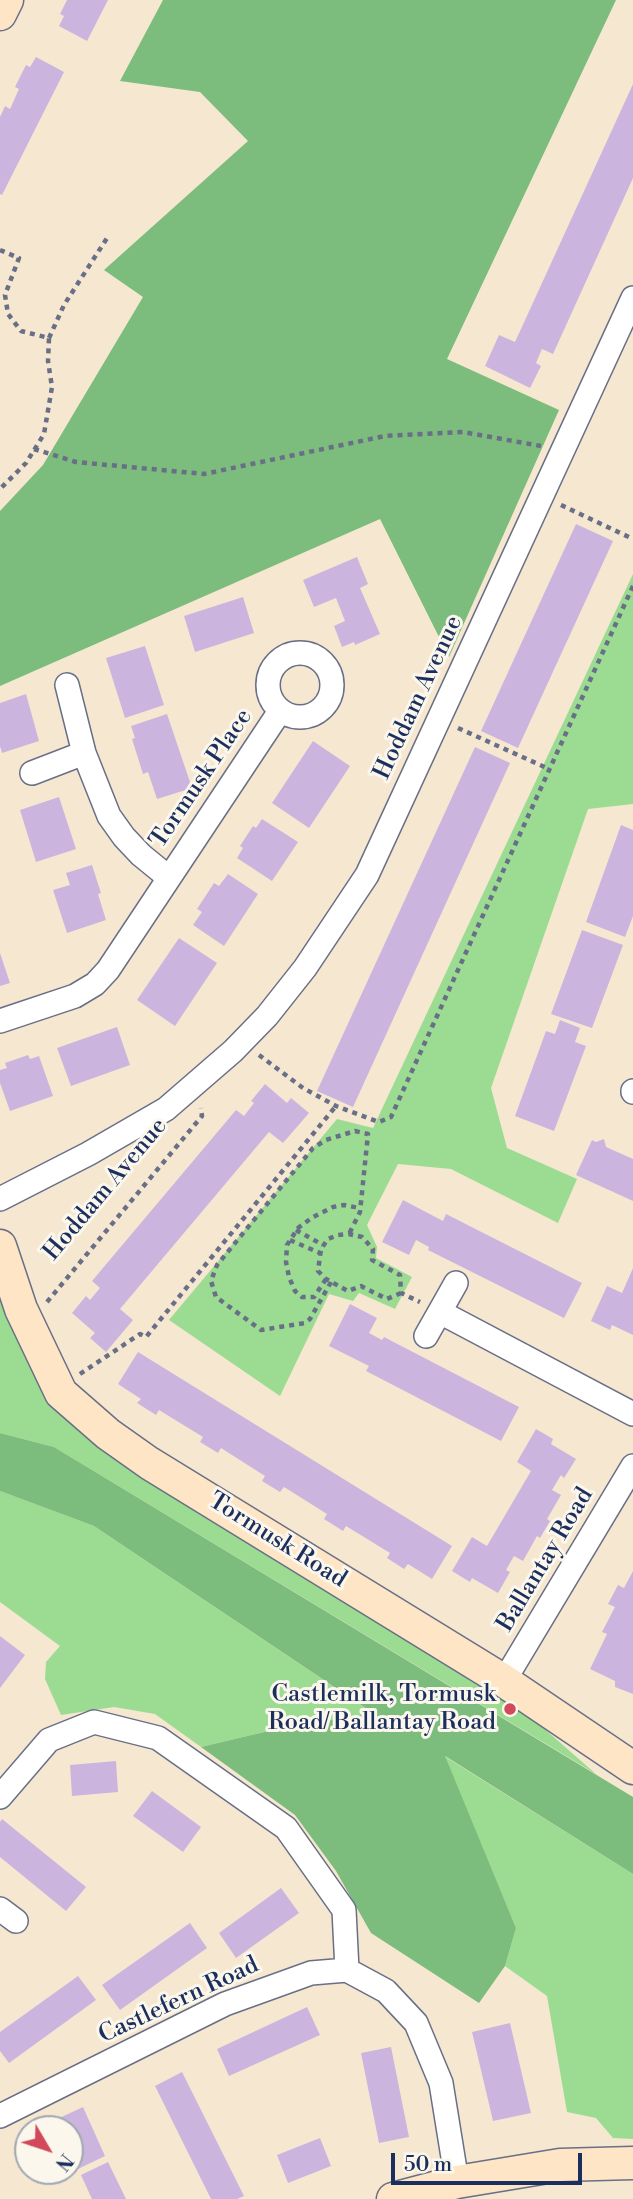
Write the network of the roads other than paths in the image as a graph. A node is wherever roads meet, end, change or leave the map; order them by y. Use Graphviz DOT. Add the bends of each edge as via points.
graph roads {
  1 [pos="7,0"];
  2 [pos="0,14"];
  3 [pos="633,298"];
  4 [pos="67,685"];
  5 [pos="280,711"];
  6 [pos="84,753"];
  7 [pos="32,773"];
  8 [pos="168,877"];
  9 [pos="0,1021"];
  10 [pos="0,1199"];
  11 [pos="0,1246"];
  12 [pos="456,1283"];
  13 [pos="440,1311"];
  14 [pos="426,1336"];
  15 [pos="633,1414"];
  16 [pos="633,1466"];
  17 [pos="504,1681"];
  18 [pos="633,1768"];
  19 [pos="0,1797"];
  20 [pos="347,1970"];
  21 [pos="0,2116"];
  22 [pos="633,2163"];
  23 [pos="457,2182"];
  24 [pos="393,2199"];
  1 -- 2 [label="street"];
  3 -- 10 [label="street, Hoddam Avenue" via="367,875 305,968 242,1042 166,1109"];
  4 -- 6 [label="street, Tormusk Place"];
  5 -- 8 [label="street, Tormusk Place"];
  6 -- 7 [label="street"];
  6 -- 8 [label="street, Tormusk Place" via="109,816 141,855"];
  8 -- 9 [label="street, Tormusk Place" via="95,984 75,996"];
  11 -- 17 [label="street, Tormusk Road" via="28,1324 58,1388 108,1434"];
  12 -- 13 [label="street"];
  13 -- 14 [label="street"];
  13 -- 15 [label="street"];
  16 -- 17 [label="street, Ballantay Road"];
  17 -- 18 [label="street, Tormusk Road"];
  19 -- 20 [label="street" via="49,1741 94,1722 158,1738 286,1828 344,1910"];
  20 -- 21 [label="street, Castlefern Road" via="311,1973 225,2004"];
  20 -- 23 [label="street" via="386,1991 416,2022 441,2082"];
  22 -- 23 [label="street" via="560,2165"];
  23 -- 24 [label="street"];
}
